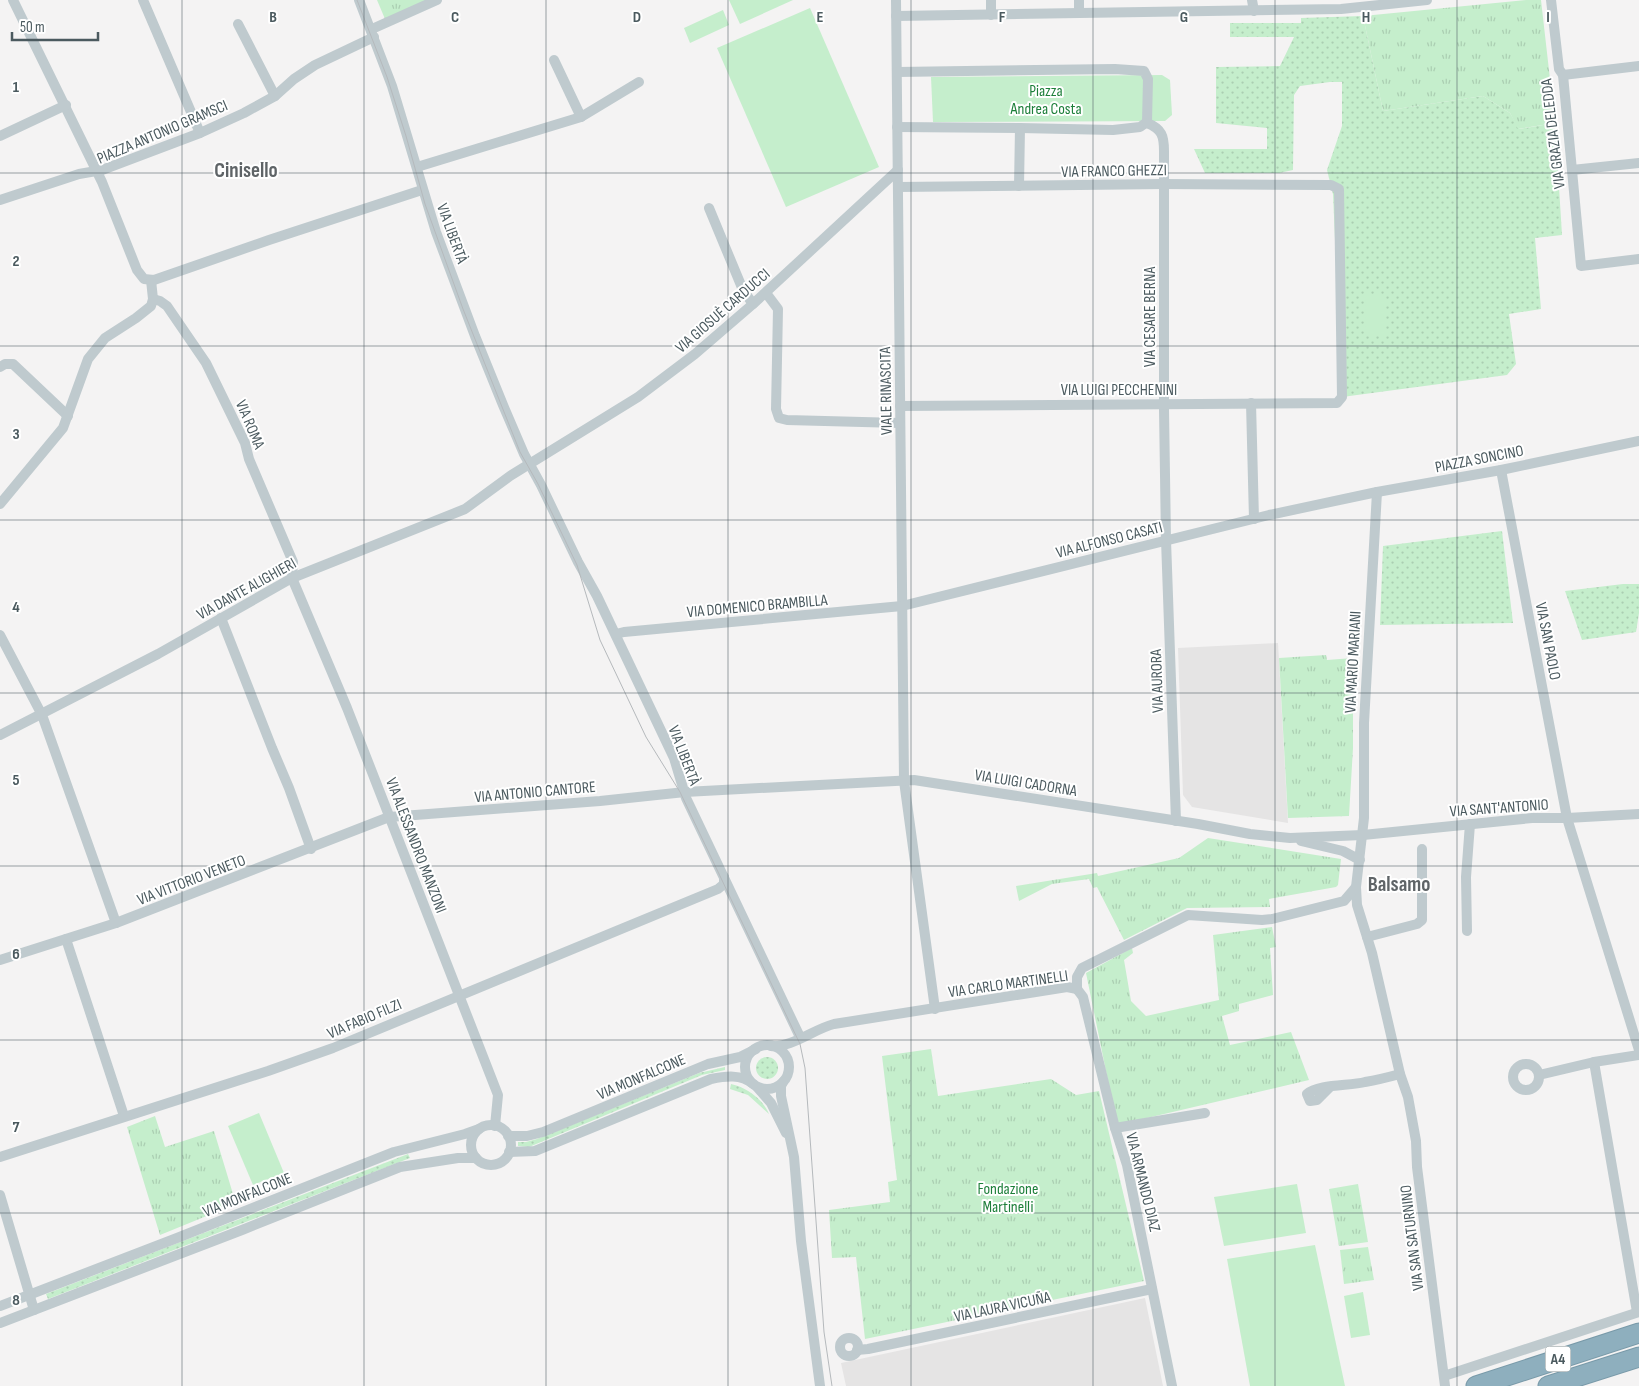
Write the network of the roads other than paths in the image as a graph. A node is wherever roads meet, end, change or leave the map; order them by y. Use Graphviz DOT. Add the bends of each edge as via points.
graph roads {
  1 [pos="13,0"];
  2 [pos="143,0"];
  3 [pos="359,0"];
  4 [pos="437,0"];
  5 [pos="896,0"];
  6 [pos="991,0"];
  7 [pos="1079,0"];
  8 [pos="1164,0"];
  9 [pos="1252,0"];
  10 [pos="1427,0"];
  11 [pos="1551,0"];
  12 [pos="1341,5"];
  13 [pos="1254,11"];
  14 [pos="1166,12"];
  15 [pos="1079,13"];
  16 [pos="991,15"];
  17 [pos="896,16"];
  18 [pos="238,24"];
  19 [pos="373,33"];
  20 [pos="554,60"];
  21 [pos="1639,66"];
  22 [pos="897,72"];
  23 [pos="1563,75"];
  24 [pos="638,82"];
  25 [pos="275,96"];
  26 [pos="66,106"];
  27 [pos="580,117"];
  28 [pos="1147,123"];
  29 [pos="897,127"];
  30 [pos="1020,128"];
  31 [pos="200,133"];
  32 [pos="0,136"];
  33 [pos="1639,163"];
  34 [pos="417,167"];
  35 [pos="898,170"];
  36 [pos="1572,170"];
  37 [pos="96,171"];
  38 [pos="1164,184"];
  39 [pos="1019,186"];
  40 [pos="898,187"];
  41 [pos="422,190"];
  42 [pos="0,200"];
  43 [pos="710,208"];
  44 [pos="1639,259"];
  45 [pos="151,280"];
  46 [pos="766,293"];
  47 [pos="153,299"];
  48 [pos="753,304"];
  49 [pos="0,367"];
  50 [pos="1251,403"];
  51 [pos="1337,403"];
  52 [pos="1164,404"];
  53 [pos="900,406"];
  54 [pos="68,416"];
  55 [pos="900,423"];
  56 [pos="1639,441"];
  57 [pos="530,464"];
  58 [pos="1502,470"];
  59 [pos="1377,492"];
  60 [pos="1324,503"];
  61 [pos="0,504"];
  62 [pos="1254,518"];
  63 [pos="1166,540"];
  64 [pos="292,578"];
  65 [pos="902,606"];
  66 [pos="221,618"];
  67 [pos="616,634"];
  68 [pos="0,635"];
  69 [pos="42,715"];
  70 [pos="0,735"];
  71 [pos="904,781"];
  72 [pos="683,792"];
  73 [pos="1639,814"];
  74 [pos="390,817"];
  75 [pos="1567,818"];
  76 [pos="1176,821"];
  77 [pos="1470,824"];
  78 [pos="1362,835"];
  79 [pos="1290,838"];
  80 [pos="311,849"];
  81 [pos="1422,849"];
  82 [pos="1360,860"];
  83 [pos="724,877"];
  84 [pos="1356,887"];
  85 [pos="1344,901"];
  86 [pos="1357,905"];
  87 [pos="116,923"];
  88 [pos="1467,931"];
  89 [pos="1367,937"];
  90 [pos="66,939"];
  91 [pos="0,960"];
  92 [pos="1077,989"];
  93 [pos="460,994"];
  94 [pos="935,1008"];
  95 [pos="800,1037"];
  96 [pos="771,1046"];
  97 [pos="756,1049"];
  98 [pos="1639,1050"];
  99 [pos="1639,1055"];
  100 [pos="1594,1062"];
  101 [pos="1400,1074"];
  102 [pos="1539,1075"];
  103 [pos="783,1082"];
  104 [pos="754,1085"];
  105 [pos="1330,1087"];
  106 [pos="1205,1113"];
  107 [pos="124,1116"];
  108 [pos="495,1126"];
  109 [pos="1115,1128"];
  110 [pos="479,1129"];
  111 [pos="508,1136"];
  112 [pos="793,1150"];
  113 [pos="509,1152"];
  114 [pos="0,1157"];
  115 [pos="476,1158"];
  116 [pos="0,1196"];
  117 [pos="1152,1289"];
  118 [pos="29,1294"];
  119 [pos="0,1306"];
  120 [pos="34,1310"];
  121 [pos="1638,1312"];
  122 [pos="0,1323"];
  123 [pos="1639,1332"];
  124 [pos="857,1350"];
  125 [pos="1639,1357"];
  126 [pos="1444,1381"];
  127 [pos="820,1386"];
  128 [pos="1172,1386"];
  129 [pos="1476,1386"];
  130 [pos="1548,1386"];
  1 -- 26 [label="street"];
  2 -- 31 [label="street"];
  3 -- 19 [label="street, VIA LIBERTÀ"];
  4 -- 19 [label="street, PIAZZA ANTONIO GRAMSCI"];
  5 -- 17 [label="street, VIALE RINASCITA"];
  6 -- 16 [label="street"];
  7 -- 15 [label="street"];
  8 -- 14 [label="street"];
  9 -- 13 [label="street"];
  10 -- 12 [label="street"];
  11 -- 23 [label="street, VIA GRAZIA DELEDDA" via="1559,69"];
  12 -- 13 [label="street"];
  13 -- 14 [label="street"];
  14 -- 15 [label="street"];
  15 -- 16 [label="street"];
  16 -- 17 [label="street"];
  17 -- 22 [label="street, VIALE RINASCITA"];
  18 -- 25 [label="street"];
  19 -- 25 [label="street, PIAZZA ANTONIO GRAMSCI" via="294,79"];
  19 -- 34 [label="street, VIA LIBERTÀ"];
  20 -- 27 [label="street"];
  21 -- 23 [label="street"];
  22 -- 28 [label="street" via="1144,71 1148,80"];
  22 -- 29 [label="street, VIALE RINASCITA"];
  23 -- 36 [label="street, VIA GRAZIA DELEDDA"];
  24 -- 27 [label="street"];
  25 -- 31 [label="street, PIAZZA ANTONIO GRAMSCI"];
  26 -- 32 [label="street"];
  26 -- 37 [label="street"];
  27 -- 34 [label="street"];
  28 -- 30 [label="street" via="1140,127 1113,130"];
  28 -- 38 [label="street" via="1155,126 1164,137"];
  29 -- 30 [label="street"];
  29 -- 35 [label="street, VIALE RINASCITA"];
  30 -- 39 [label="street"];
  31 -- 37 [label="street, PIAZZA ANTONIO GRAMSCI"];
  33 -- 36 [label="street"];
  34 -- 41 [label="street, VIA LIBERTÀ"];
  35 -- 40 [label="street, VIALE RINASCITA"];
  35 -- 46 [label="street, VIA GIOSUÈ CARDUCCI"];
  36 -- 44 [label="street, VIA GRAZIA DELEDDA" via="1581,266"];
  37 -- 42 [label="street"];
  37 -- 45 [label="street, PIAZZA ANTONIO GRAMSCI" via="137,270 141,277"];
  38 -- 39 [label="street, VIA FRANCO GHEZZI"];
  38 -- 51 [label="street, VIA FRANCO GHEZZI" via="1331,185 1339,189 1342,397"];
  38 -- 52 [label="street, VIA CESARE BERNA"];
  39 -- 40 [label="street, VIA FRANCO GHEZZI"];
  40 -- 53 [label="street, VIALE RINASCITA"];
  41 -- 45 [label="street"];
  41 -- 57 [label="street, VIA LIBERTÀ" via="475,336"];
  43 -- 48 [label="street"];
  45 -- 47 [label="street"];
  46 -- 48 [label="street, VIA GIOSUÈ CARDUCCI"];
  46 -- 55 [label="street" via="778,309 776,409 779,418"];
  47 -- 54 [label="street" via="146,311 106,338 88,360"];
  47 -- 64 [label="street, VIA ROMA" via="167,306 206,363 246,444 249,459 293,562"];
  48 -- 57 [label="street, VIA GIOSUÈ CARDUCCI" via="646,391"];
  49 -- 54 [label="street" via="13,364"];
  50 -- 51 [label="street, VIA LUIGI PECCHENINI"];
  50 -- 52 [label="street, VIA LUIGI PECCHENINI"];
  50 -- 62 [label="street"];
  52 -- 53 [label="street, VIA LUIGI PECCHENINI"];
  52 -- 63 [label="street, VIA CESARE BERNA"];
  53 -- 55 [label="street, VIALE RINASCITA"];
  54 -- 61 [label="street" via="55,439"];
  55 -- 65 [label="street, VIALE RINASCITA"];
  56 -- 58 [label="street, PIAZZA SONCINO"];
  57 -- 64 [label="street, VIA DANTE ALIGHIERI" via="458,512"];
  57 -- 67 [label="street, VIA LIBERTÀ"];
  58 -- 59 [label="street, PIAZZA SONCINO"];
  58 -- 75 [label="street, VIA SAN PAOLO"];
  59 -- 60 [label="street, PIAZZA SONCINO"];
  59 -- 78 [label="street, VIA MARIO MARIANI" via="1364,723"];
  60 -- 62 [label="street, VIA ALFONSO CASATI"];
  62 -- 63 [label="street, VIA ALFONSO CASATI"];
  63 -- 65 [label="street, VIA ALFONSO CASATI"];
  63 -- 76 [label="street, VIA AURORA"];
  64 -- 66 [label="street, VIA DANTE ALIGHIERI"];
  64 -- 74 [label="street, VIA ALESSANDRO MANZONI"];
  65 -- 67 [label="street, VIA DOMENICO BRAMBILLA"];
  65 -- 71 [label="street, VIALE RINASCITA"];
  66 -- 69 [label="street, VIA DANTE ALIGHIERI"];
  66 -- 80 [label="street"];
  67 -- 72 [label="street, VIA LIBERTÀ" via="674,758"];
  68 -- 69 [label="street"];
  69 -- 70 [label="street, VIA DANTE ALIGHIERI"];
  69 -- 87 [label="street"];
  71 -- 72 [label="street, VIA LUIGI CADORNA"];
  71 -- 76 [label="street, VIA LUIGI CADORNA" via="922,781"];
  71 -- 94 [label="street, VIALE RINASCITA"];
  72 -- 74 [label="street, VIA ANTONIO CANTORE"];
  72 -- 83 [label="street, VIA LIBERTÀ"];
  73 -- 75 [label="street, VIA SANT'ANTONIO"];
  74 -- 80 [label="street, VIA VITTORIO VENETO"];
  74 -- 93 [label="street, VIA ALESSANDRO MANZONI"];
  75 -- 77 [label="street, VIA SANT'ANTONIO"];
  75 -- 98 [label="street, VIA SAN PAOLO"];
  76 -- 79 [label="street, VIA LUIGI CADORNA"];
  77 -- 78 [label="street, VIA SANT'ANTONIO"];
  77 -- 88 [label="street" via="1466,877"];
  78 -- 79 [label="street, VIA LUIGI CADORNA"];
  78 -- 82 [label="street, VIA MARIO MARIANI"];
  79 -- 82 [label="street" via="1343,851"];
  80 -- 87 [label="street, VIA VITTORIO VENETO"];
  81 -- 89 [label="street" via="1422,920"];
  82 -- 84 [label="street, VIA MARIO MARIANI"];
  83 -- 93 [label="street, VIA FABIO FILZI" via="724,884 718,889"];
  83 -- 95 [label="street, VIA LIBERTÀ"];
  84 -- 85 [label="street"];
  84 -- 86 [label="street, VIA MARIO MARIANI"];
  85 -- 86 [label="street"];
  85 -- 92 [label="street, VIA CARLO MARTINELLI" via="1262,920 1188,915 1082,968 1077,977"];
  86 -- 89 [label="street, VIA MARIO MARIANI"];
  87 -- 90 [label="street, VIA VITTORIO VENETO"];
  89 -- 101 [label="street, VIA SAN SATURNINO"];
  90 -- 91 [label="street, VIA VITTORIO VENETO"];
  90 -- 107 [label="street"];
  92 -- 94 [label="street, VIA CARLO MARTINELLI"];
  92 -- 109 [label="street, VIA ARMANDO DIAZ" via="1083,998"];
  93 -- 107 [label="street, VIA FABIO FILZI" via="324,1051"];
  93 -- 108 [label="street, VIA ALESSANDRO MANZONI" via="498,1095"];
  94 -- 95 [label="street, VIA CARLO MARTINELLI" via="828,1026"];
  95 -- 96 [label="street, VIA CARLO MARTINELLI" via="785,1045"];
  96 -- 97 [label="street"];
  96 -- 103 [label="street" via="782,1051 788,1060 789,1071"];
  97 -- 104 [label="street" via="748,1057 746,1065 747,1076"];
  97 -- 111 [label="street, VIA MONFALCONE" via="740,1057 708,1064 543,1132"];
  99 -- 100 [label="street"];
  100 -- 102 [label="street"];
  100 -- 121 [label="street"];
  101 -- 105 [label="street"];
  101 -- 126 [label="street, VIA SAN SATURNINO" via="1416,1141"];
  103 -- 104 [label="street" via="770,1089"];
  103 -- 112 [label="street" via="780,1092"];
  104 -- 112 [label="street" via="772,1106"];
  104 -- 113 [label="street, VIA MONFALCONE" via="741,1077 712,1079 535,1151"];
  106 -- 109 [label="street"];
  107 -- 114 [label="street, VIA FABIO FILZI"];
  108 -- 110 [label="street"];
  108 -- 111 [label="street"];
  109 -- 117 [label="street, VIA ARMANDO DIAZ"];
  110 -- 115 [label="street" via="471,1142"];
  110 -- 118 [label="street, VIA MONFALCONE" via="394,1152"];
  111 -- 113 [label="street"];
  112 -- 127 [label="street"];
  113 -- 115 [label="street" via="505,1159 492,1165"];
  115 -- 120 [label="street, VIA MONFALCONE" via="400,1167"];
  116 -- 118 [label="street"];
  117 -- 124 [label="street, VIA LAURA VICUÑA"];
  117 -- 128 [label="street, VIA ARMANDO DIAZ"];
  118 -- 119 [label="street, VIA MONFALCONE"];
  118 -- 120 [label="street"];
  120 -- 122 [label="street, VIA MONFALCONE"];
  121 -- 126 [label="street"];
  123 -- 129 [label="highway, A4"];
  125 -- 130 [label="highway, A4"];
}
